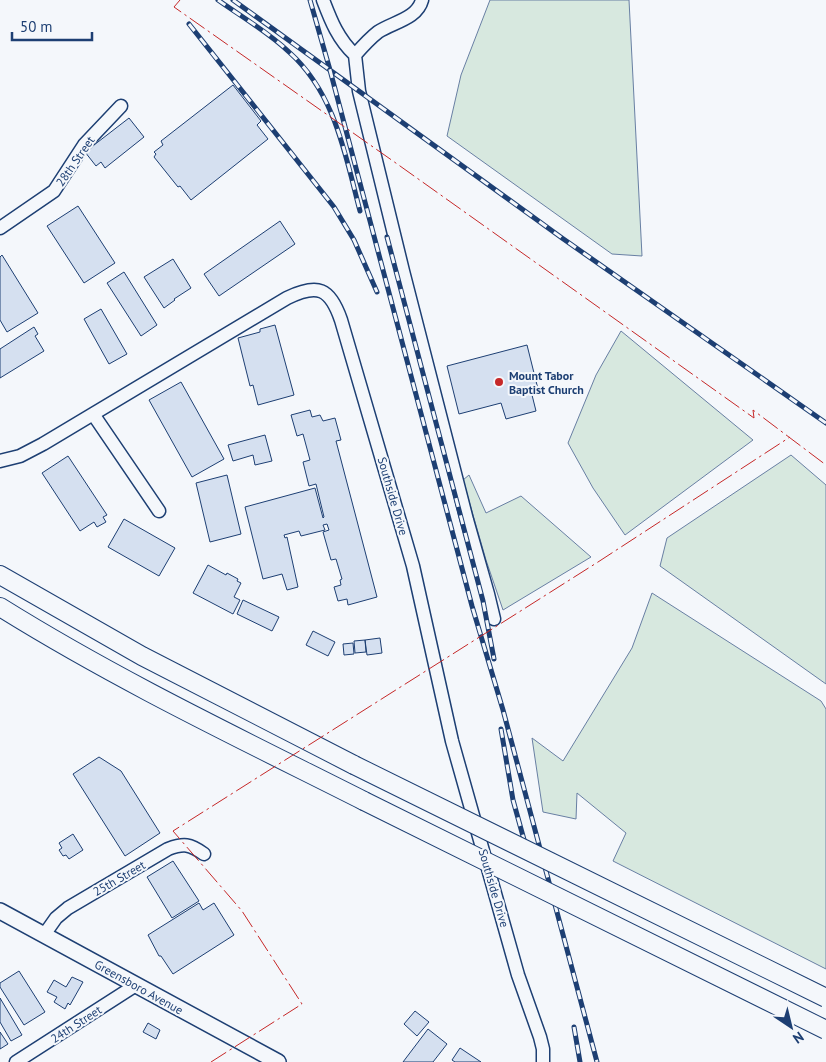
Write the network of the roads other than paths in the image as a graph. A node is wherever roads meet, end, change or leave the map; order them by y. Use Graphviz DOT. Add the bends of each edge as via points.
graph roads {
  1 [pos="324,0"];
  2 [pos="422,0"];
  3 [pos="355,55"];
  4 [pos="121,106"];
  5 [pos="0,228"];
  6 [pos="93,414"];
  7 [pos="0,461"];
  8 [pos="158,511"];
  9 [pos="0,575"];
  10 [pos="0,607"];
  11 [pos="494,619"];
  12 [pos="204,854"];
  13 [pos="0,911"];
  14 [pos="44,935"];
  15 [pos="136,985"];
  16 [pos="826,998"];
  17 [pos="826,1030"];
  18 [pos="16,1062"];
  19 [pos="278,1062"];
  20 [pos="542,1062"];
  1 -- 3 [label="street" via="338,35"];
  2 -- 3 [label="street" via="409,18 376,34"];
  3 -- 11 [label="street" via="359,91 394,235"];
  4 -- 5 [label="street, 28th Street" via="84,145 54,191"];
  6 -- 7 [label="street, Southside Drive" via="20,456"];
  6 -- 8 [label="street"];
  6 -- 20 [label="street, Southside Drive" via="287,298 311,289 323,291 332,300 341,320 414,566 452,740 518,975 540,1037"];
  9 -- 16 [label="highway, bridge" via="142,656 354,765"];
  10 -- 17 [label="highway, bridge" via="155,696"];
  12 -- 14 [label="street, 25th Street" via="193,847 180,845 168,849 68,908"];
  13 -- 14 [label="main road, Greensboro Avenue"];
  14 -- 15 [label="main road, Greensboro Avenue"];
  15 -- 18 [label="street, 24th Street"];
  15 -- 19 [label="main road, Greensboro Avenue"];
}
